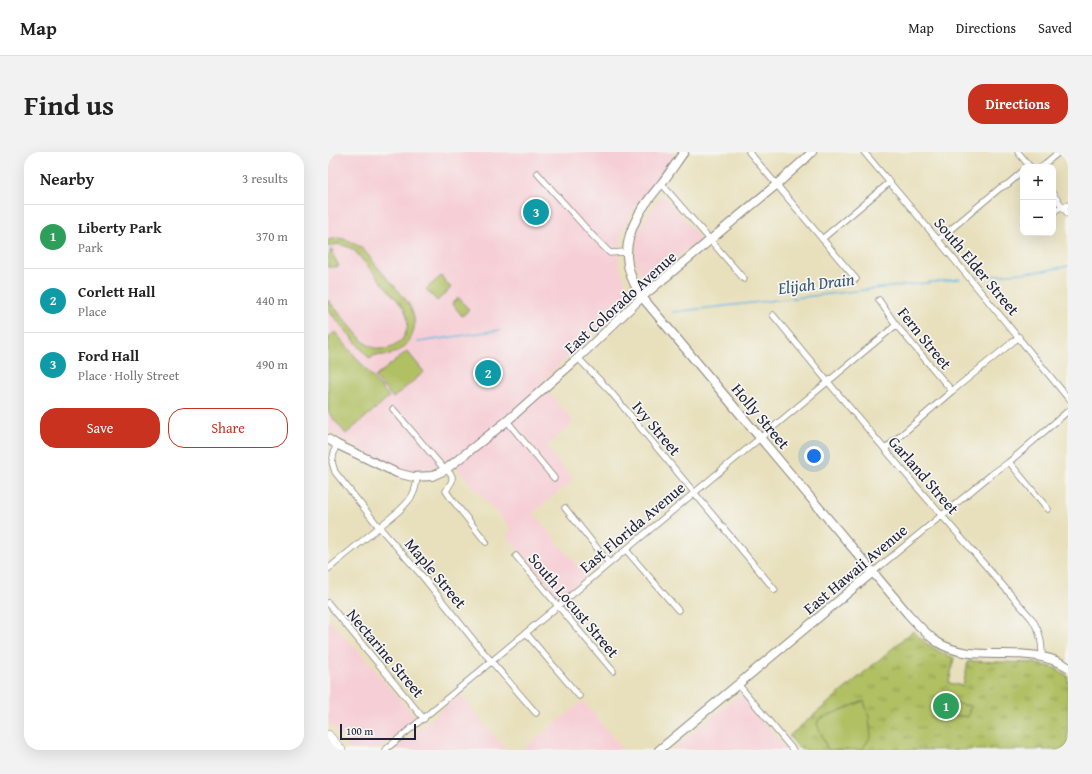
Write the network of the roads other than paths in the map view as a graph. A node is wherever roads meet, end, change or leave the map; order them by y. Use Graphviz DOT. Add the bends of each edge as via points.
graph roads {
  1 [pos="684,152"];
  2 [pos="749,152"];
  3 [pos="812,152"];
  4 [pos="864,152"];
  5 [pos="1018,152"];
  6 [pos="1059,152"];
  7 [pos="1027,164"];
  8 [pos="1045,164"];
  9 [pos="537,173"];
  10 [pos="1020,174"];
  11 [pos="890,182"];
  12 [pos="661,183"];
  13 [pos="776,185"];
  14 [pos="1056,197"];
  15 [pos="1065,206"];
  16 [pos="1068,214"];
  17 [pos="822,239"];
  18 [pos="710,240"];
  19 [pos="938,240"];
  20 [pos="626,252"];
  21 [pos="744,279"];
  22 [pos="856,279"];
  23 [pos="642,297"];
  24 [pos="879,300"];
  25 [pos="773,315"];
  26 [pos="896,325"];
  27 [pos="1019,337"];
  28 [pos="578,358"];
  29 [pos="828,382"];
  30 [pos="952,391"];
  31 [pos="1068,398"];
  32 [pos="393,409"];
  33 [pos="1068,411"];
  34 [pos="507,421"];
  35 [pos="760,437"];
  36 [pos="328,439"];
  37 [pos="336,444"];
  38 [pos="885,449"];
  39 [pos="330,462"];
  40 [pos="1009,462"];
  41 [pos="445,469"];
  42 [pos="417,477"];
  43 [pos="554,478"];
  44 [pos="694,492"];
  45 [pos="566,508"];
  46 [pos="1048,509"];
  47 [pos="942,515"];
  48 [pos="379,527"];
  49 [pos="486,542"];
  50 [pos="626,550"];
  51 [pos="516,556"];
  52 [pos="610,563"];
  53 [pos="328,569"];
  54 [pos="873,572"];
  55 [pos="775,590"];
  56 [pos="328,604"];
  57 [pos="559,606"];
  58 [pos="678,610"];
  59 [pos="526,633"];
  60 [pos="1042,656"];
  61 [pos="492,662"];
  62 [pos="1068,667"];
  63 [pos="613,671"];
  64 [pos="738,684"];
  65 [pos="579,696"];
  66 [pos="536,713"];
  67 [pos="424,719"];
  68 [pos="328,735"];
  69 [pos="341,750"];
  70 [pos="385,750"];
  71 [pos="659,750"];
  72 [pos="793,750"];
  1 -- 12 [label="street"];
  2 -- 13 [label="street"];
  3 -- 13 [label="street, East Colorado Avenue"];
  4 -- 11 [label="street, South Elder Street"];
  5 -- 7 [label="street"];
  6 -- 8 [label="street"];
  9 -- 20 [label="street" via="610,253"];
  10 -- 19 [label="street"];
  11 -- 17 [label="street"];
  11 -- 19 [label="street, South Elder Street"];
  12 -- 18 [label="street"];
  12 -- 20 [label="street" via="639,213 630,232"];
  13 -- 17 [label="street"];
  13 -- 18 [label="street, East Colorado Avenue"];
  14 -- 15 [label="street"];
  15 -- 16 [label="street"];
  17 -- 22 [label="street"];
  18 -- 21 [label="street"];
  18 -- 23 [label="street, East Colorado Avenue"];
  19 -- 27 [label="street, South Elder Street"];
  20 -- 23 [label="street, Holly Street" via="629,271"];
  23 -- 28 [label="street, East Colorado Avenue"];
  23 -- 35 [label="street, Holly Street"];
  24 -- 26 [label="street, Fern Street"];
  25 -- 29 [label="street, Garland Street"];
  26 -- 29 [label="street, East Florida Avenue"];
  26 -- 30 [label="street, Fern Street"];
  27 -- 30 [label="street"];
  27 -- 31 [label="street, South Elder Street"];
  28 -- 34 [label="street, East Colorado Avenue"];
  28 -- 44 [label="street, Ivy Street" via="610,391"];
  29 -- 35 [label="street, East Florida Avenue"];
  29 -- 38 [label="street, Garland Street"];
  30 -- 38 [label="street"];
  32 -- 41 [label="street"];
  33 -- 40 [label="street, East Hawaii Avenue"];
  34 -- 41 [label="street, East Colorado Avenue"];
  34 -- 43 [label="street"];
  35 -- 44 [label="street, East Florida Avenue"];
  35 -- 54 [label="street, Holly Street"];
  36 -- 37 [label="street"];
  37 -- 39 [label="street, Maple Street"];
  37 -- 42 [label="street" via="397,473"];
  38 -- 47 [label="street, Garland Street"];
  39 -- 48 [label="street, Maple Street" via="335,472"];
  40 -- 46 [label="street"];
  40 -- 47 [label="street, East Hawaii Avenue"];
  41 -- 42 [label="street" via="432,476"];
  41 -- 49 [label="street" via="452,476 446,491"];
  42 -- 48 [label="street" via="411,499"];
  44 -- 50 [label="street, East Florida Avenue"];
  44 -- 55 [label="street, Ivy Street"];
  45 -- 52 [label="street"];
  47 -- 54 [label="street, East Hawaii Avenue"];
  47 -- 60 [label="street, Garland Street" via="1032,619 1040,634"];
  48 -- 53 [label="street"];
  48 -- 61 [label="street, Maple Street"];
  50 -- 52 [label="street, East Florida Avenue"];
  50 -- 58 [label="street"];
  51 -- 57 [label="street, South Locust Street"];
  52 -- 57 [label="street, East Florida Avenue"];
  54 -- 60 [label="street, Holly Street" via="927,634 950,648 962,652"];
  54 -- 64 [label="street, East Hawaii Avenue"];
  56 -- 67 [label="street, Nectarine Street"];
  57 -- 59 [label="street, East Florida Avenue"];
  57 -- 63 [label="street, South Locust Street"];
  59 -- 61 [label="street, East Florida Avenue"];
  59 -- 65 [label="street"];
  60 -- 62 [label="street, Holly Street"];
  61 -- 66 [label="street, Maple Street"];
  61 -- 67 [label="street, East Florida Avenue"];
  64 -- 71 [label="street, East Hawaii Avenue"];
  64 -- 72 [label="street"];
  67 -- 70 [label="street, East Florida Avenue"];
  68 -- 69 [label="main road"];
}
